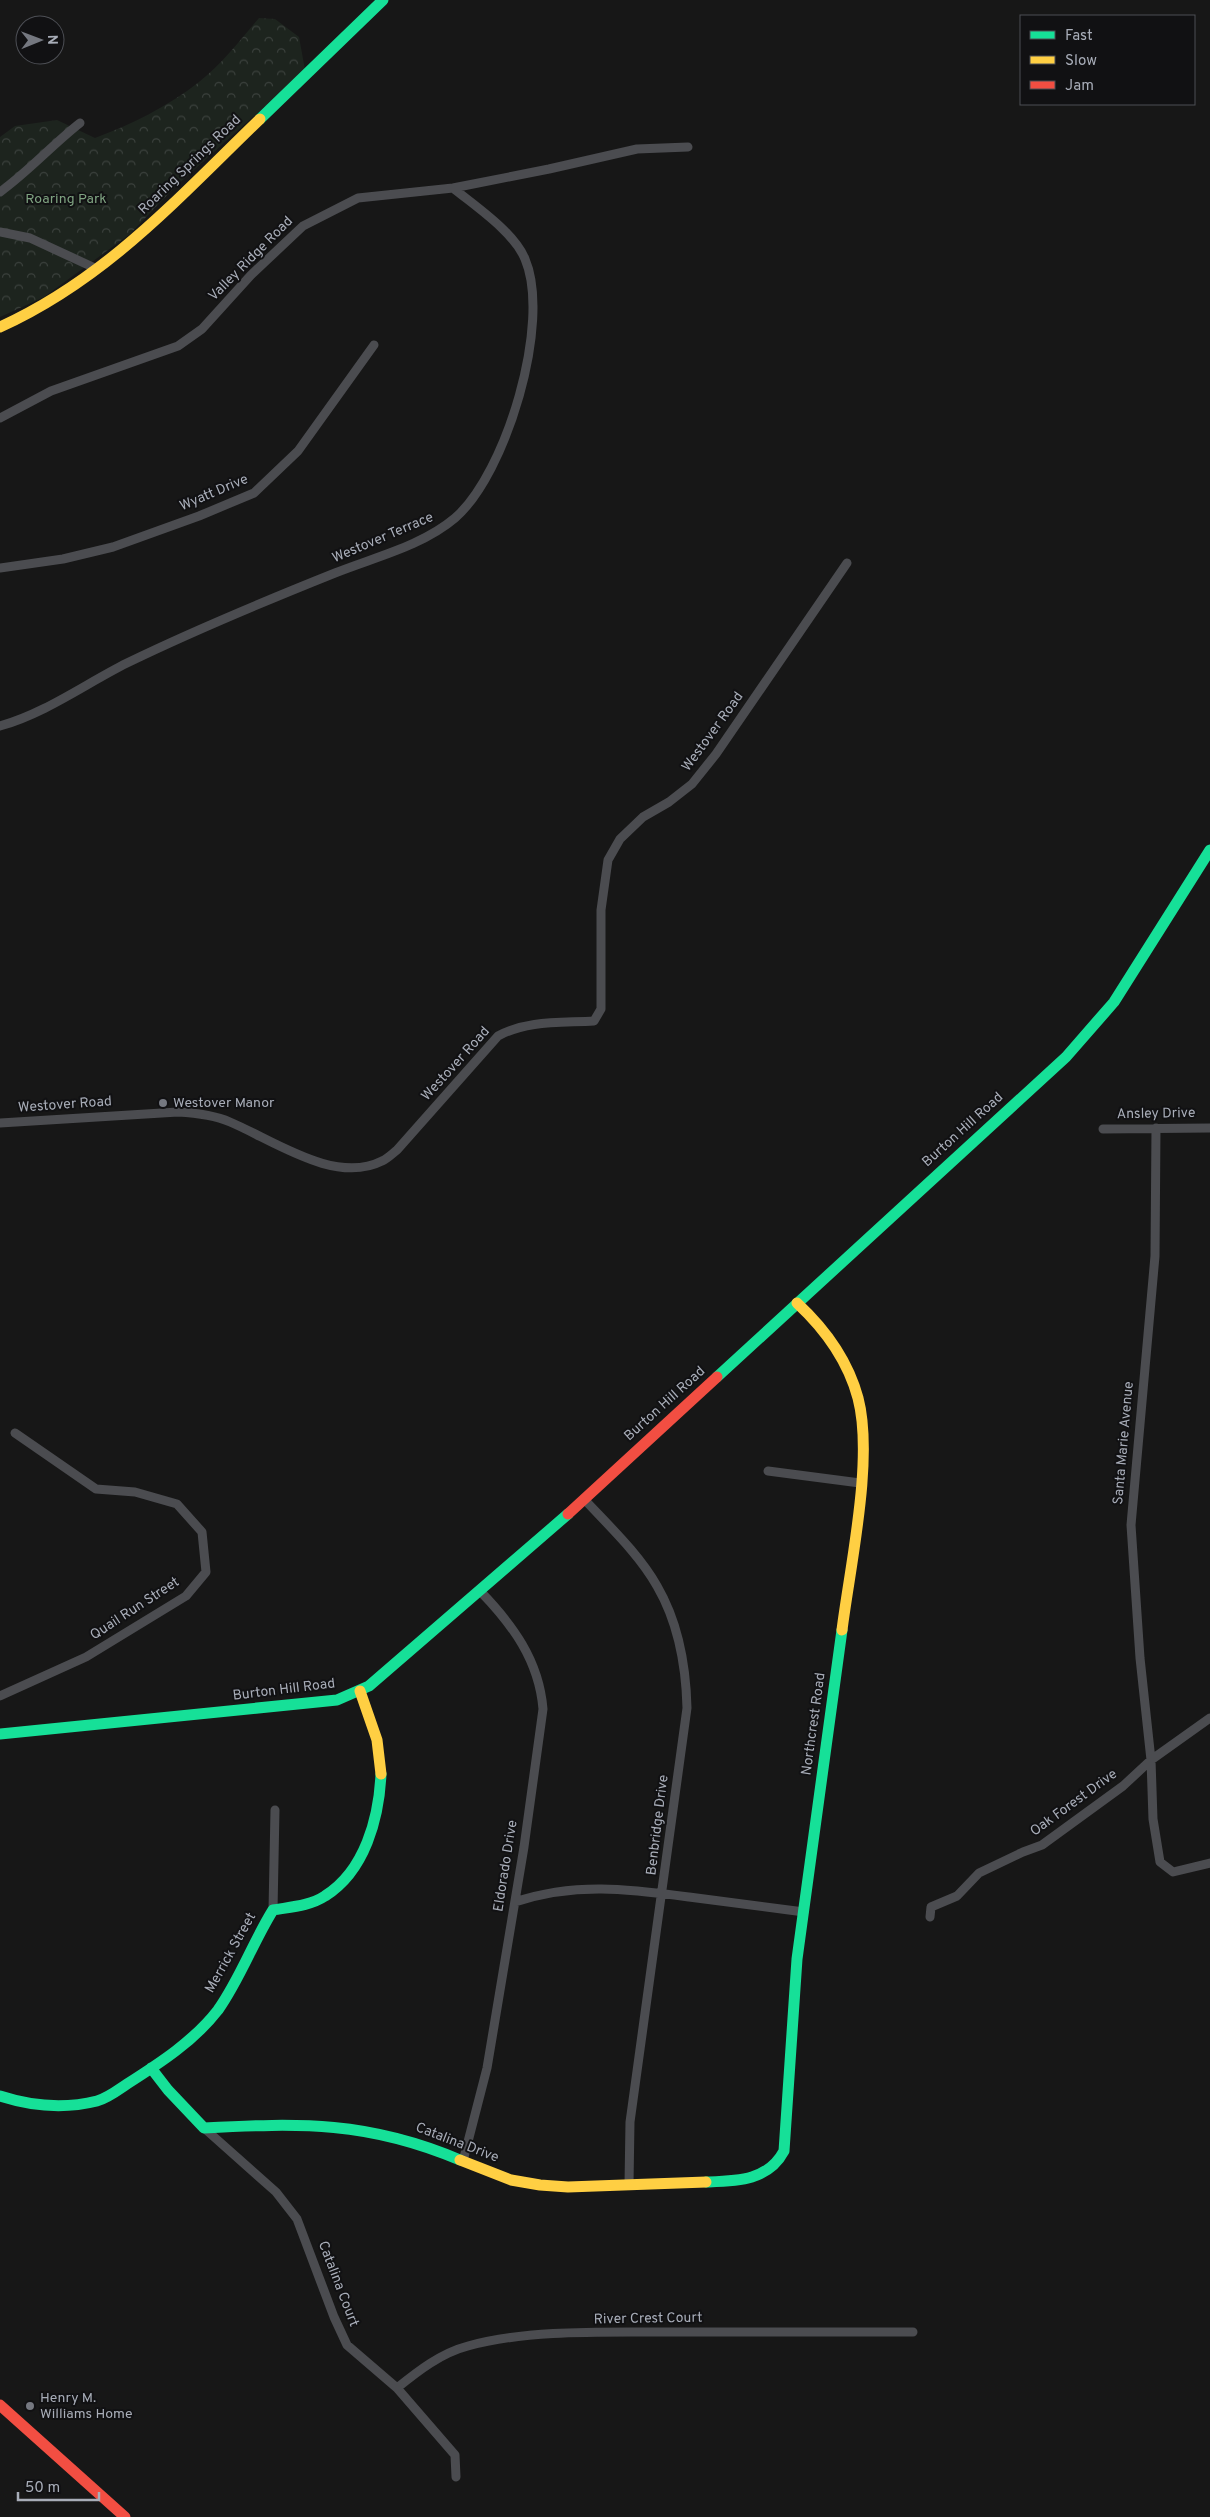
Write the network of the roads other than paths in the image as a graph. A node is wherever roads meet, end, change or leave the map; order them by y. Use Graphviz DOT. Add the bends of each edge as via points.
graph roads {
  1 [pos="383,0"];
  2 [pos="80,123"];
  3 [pos="688,147"];
  4 [pos="452,188"];
  5 [pos="0,192"];
  6 [pos="0,232"];
  7 [pos="97,269"];
  8 [pos="0,327"];
  9 [pos="374,345"];
  10 [pos="0,418"];
  11 [pos="847,564"];
  12 [pos="0,568"];
  13 [pos="0,726"];
  14 [pos="1210,850"];
  15 [pos="1206,865"];
  16 [pos="0,1123"];
  17 [pos="1156,1128"];
  18 [pos="1210,1128"];
  19 [pos="1103,1129"];
  20 [pos="797,1303"];
  21 [pos="15,1433"];
  22 [pos="768,1471"];
  23 [pos="860,1482"];
  24 [pos="584,1499"];
  25 [pos="480,1591"];
  26 [pos="360,1691"];
  27 [pos="0,1696"];
  28 [pos="1210,1718"];
  29 [pos="0,1734"];
  30 [pos="1151,1760"];
  31 [pos="275,1810"];
  32 [pos="1210,1863"];
  33 [pos="663,1893"];
  34 [pos="515,1902"];
  35 [pos="273,1910"];
  36 [pos="804,1912"];
  37 [pos="930,1917"];
  38 [pos="151,2068"];
  39 [pos="0,2096"];
  40 [pos="204,2128"];
  41 [pos="463,2161"];
  42 [pos="775,2166"];
  43 [pos="629,2184"];
  44 [pos="913,2332"];
  45 [pos="397,2388"];
  46 [pos="0,2405"];
  47 [pos="456,2477"];
  48 [pos="125,2517"];
  1 -- 7 [label="street, Roaring Springs Road" via="157,218"];
  2 -- 5 [label="street"];
  3 -- 4 [label="street, Valley Ridge Road" via="637,149"];
  4 -- 10 [label="street, Valley Ridge Road" via="358,198 303,226 251,275 202,329 178,346 51,391"];
  4 -- 13 [label="street, Westover Terrace" via="516,243 530,274 534,311 530,357 506,437 470,504 437,534 275,597 127,664 24,719"];
  6 -- 7 [label="street" via="30,238"];
  7 -- 8 [label="street, Roaring Springs Road" via="55,300"];
  9 -- 12 [label="street, Wyatt Drive" via="298,451 254,493 113,547 63,559"];
  11 -- 16 [label="street, Westover Road" via="692,784 642,817 620,839 608,860 602,894 601,1009 594,1021 513,1027 498,1036 397,1150 382,1162 335,1168 203,1114 178,1112"];
  14 -- 15 [label="street, Burton Hill Road"];
  15 -- 20 [label="street, Burton Hill Road" via="1114,1002 1066,1057"];
  17 -- 18 [label="street, Ansley Drive"];
  17 -- 19 [label="street, Ansley Drive"];
  17 -- 30 [label="street, Santa Marie Avenue" via="1155,1256 1131,1525"];
  20 -- 23 [label="street, Northcrest Road" via="825,1332 852,1384 861,1413"];
  20 -- 24 [label="street, Burton Hill Road"];
  21 -- 27 [label="street, Quail Run Street" via="96,1490 135,1492 177,1504 202,1532 206,1572 186,1596 86,1657"];
  22 -- 23 [label="street"];
  23 -- 36 [label="street, Northcrest Road"];
  24 -- 25 [label="street, Burton Hill Road"];
  24 -- 33 [label="street, Benbridge Drive" via="641,1562 657,1585 677,1634 687,1708"];
  25 -- 26 [label="street, Burton Hill Road"];
  25 -- 34 [label="street, Eldorado Drive" via="505,1617 530,1658 543,1708"];
  26 -- 29 [label="street, Burton Hill Road" via="337,1700 310,1704"];
  26 -- 35 [label="street, Merrick Street" via="380,1757 380,1796 372,1829 360,1854 338,1885 304,1904"];
  28 -- 30 [label="street, Oak Forest Drive"];
  30 -- 32 [label="street, Santa Marie Avenue" via="1153,1819 1160,1862 1173,1872"];
  30 -- 37 [label="street, Oak Forest Drive" via="1123,1786 1042,1845 980,1873 956,1896 931,1907"];
  31 -- 35 [label="street"];
  33 -- 34 [label="street" via="579,1888"];
  33 -- 36 [label="street"];
  33 -- 43 [label="street, Benbridge Drive" via="630,2122"];
  34 -- 41 [label="street, Eldorado Drive" via="487,2068"];
  35 -- 38 [label="street, Merrick Street" via="218,2009 192,2036"];
  36 -- 42 [label="street, Northcrest Road" via="797,1959 784,2151"];
  38 -- 39 [label="street, Merrick Street" via="99,2101 41,2105"];
  38 -- 40 [label="street"];
  40 -- 41 [label="street, Catalina Drive" via="275,2123 352,2126 398,2137"];
  40 -- 45 [label="street, Catalina Court" via="276,2192 298,2219 347,2345"];
  41 -- 43 [label="street, Catalina Drive" via="513,2181 541,2185"];
  42 -- 43 [label="street, Catalina Drive" via="759,2178 737,2181"];
  44 -- 45 [label="street, River Crest Court" via="605,2332 504,2338 466,2346 444,2355"];
  45 -- 47 [label="street, Catalina Court" via="455,2455"];
  46 -- 48 [label="street"];
}
